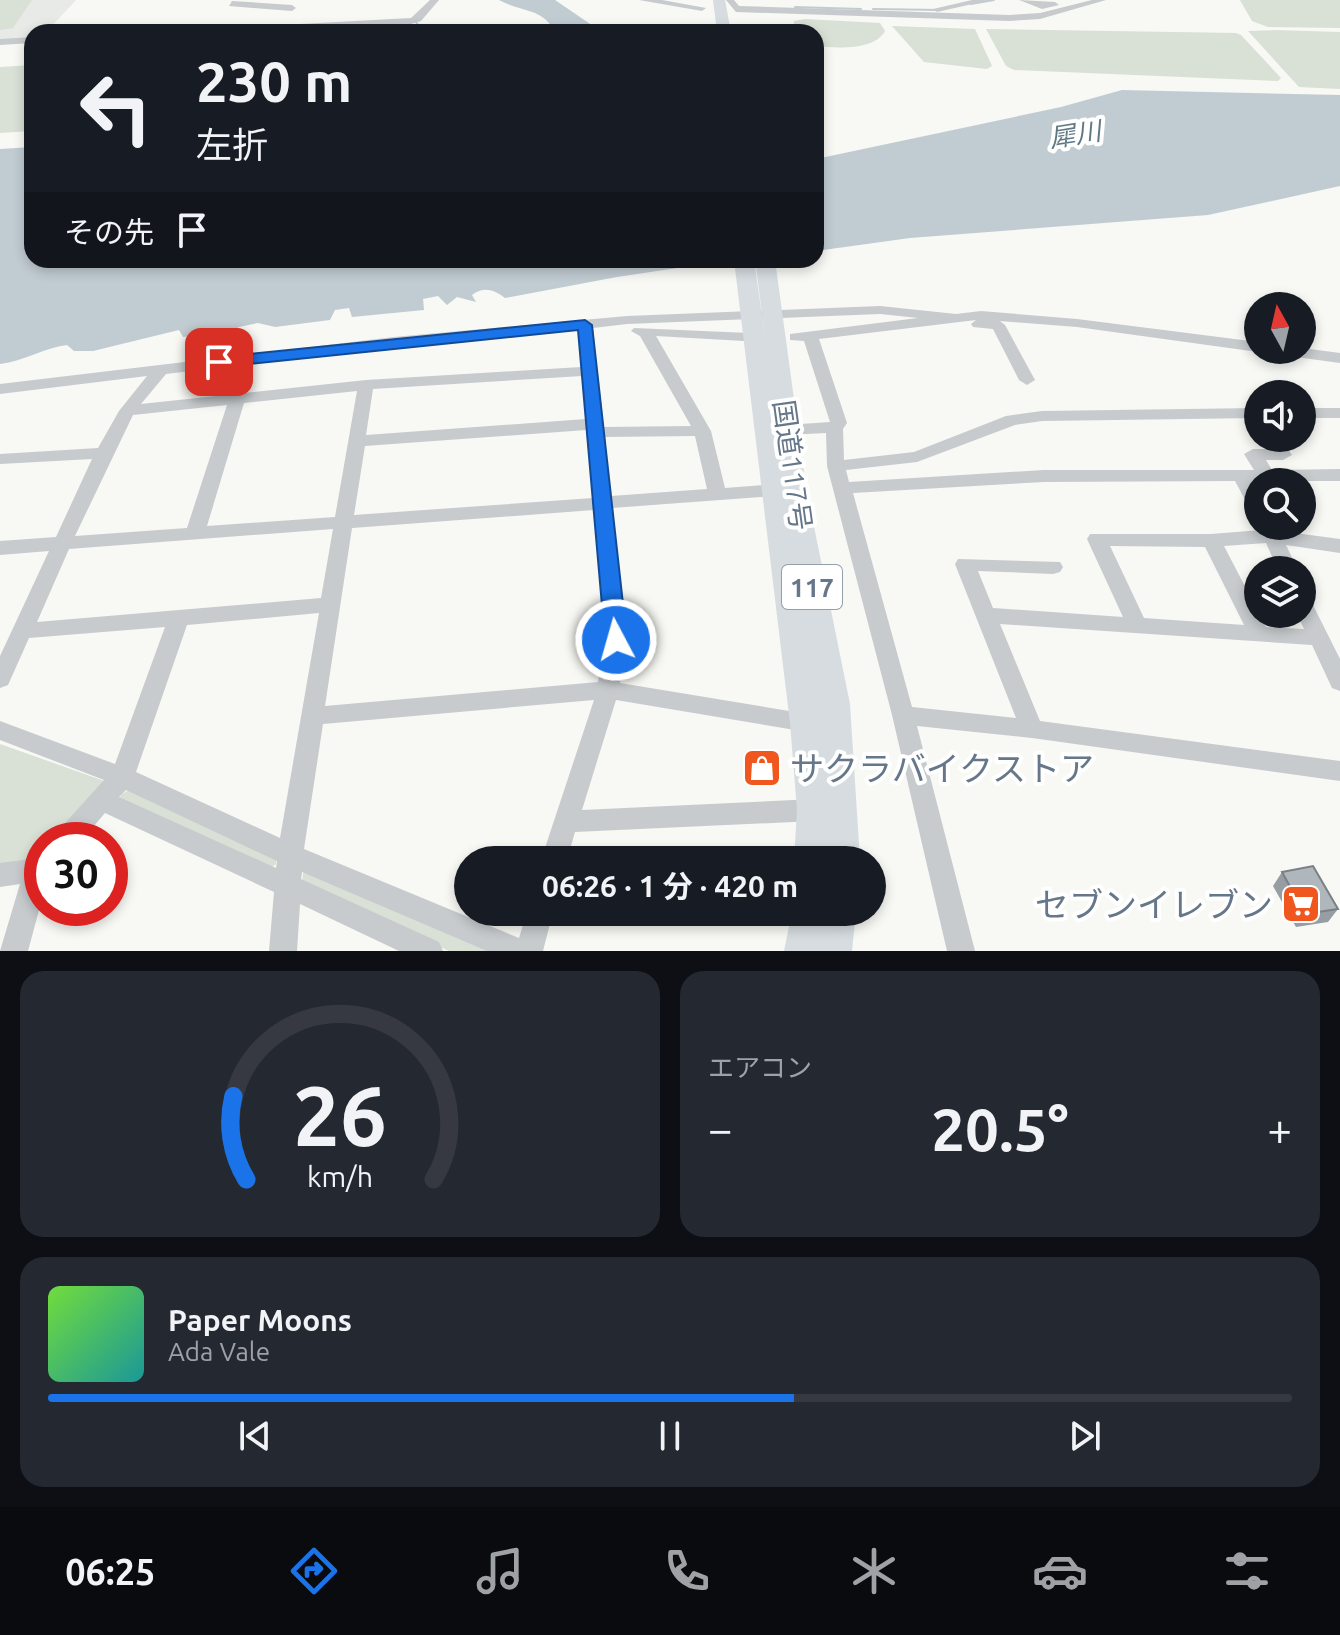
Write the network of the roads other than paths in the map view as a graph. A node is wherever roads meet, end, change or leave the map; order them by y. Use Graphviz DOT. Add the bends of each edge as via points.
graph roads {
  1 [pos="435,0"];
  2 [pos="643,0"];
  3 [pos="862,0"];
  4 [pos="986,0"];
  5 [pos="1023,0"];
  6 [pos="1100,0"];
  7 [pos="231,2"];
  8 [pos="267,3"];
  9 [pos="714,5"];
  10 [pos="292,8"];
  11 [pos="871,10"];
  12 [pos="815,12"];
  13 [pos="223,23"];
  14 [pos="721,24"];
  15 [pos="24,40"];
  16 [pos="0,42"];
  17 [pos="746,268"];
  18 [pos="764,268"];
  19 [pos="759,315"];
  20 [pos="951,317"];
  21 [pos="923,321"];
  22 [pos="585,325"];
  23 [pos="646,332"];
  24 [pos="1244,345"];
  25 [pos="1316,355"];
  26 [pos="1340,358"];
  27 [pos="162,369"];
  28 [pos="587,371"];
  29 [pos="1027,380"];
  30 [pos="366,385"];
  31 [pos="0,389"];
  32 [pos="237,400"];
  33 [pos="127,411"];
  34 [pos="1316,413"];
  35 [pos="1340,413"];
  36 [pos="1244,415"];
  37 [pos="593,428"];
  38 [pos="834,428"];
  39 [pos="786,430"];
  40 [pos="702,431"];
  41 [pos="358,441"];
  42 [pos="1281,452"];
  43 [pos="104,453"];
  44 [pos="0,459"];
  45 [pos="836,466"];
  46 [pos="1262,468"];
  47 [pos="1241,475"];
  48 [pos="1316,475"];
  49 [pos="1340,475"];
  50 [pos="1244,481"];
  51 [pos="844,488"];
  52 [pos="775,490"];
  53 [pos="717,493"];
  54 [pos="602,502"];
  55 [pos="345,522"];
  56 [pos="195,533"];
  57 [pos="1244,535"];
  58 [pos="1312,540"];
  59 [pos="1211,541"];
  60 [pos="62,543"];
  61 [pos="1340,546"];
  62 [pos="0,548"];
  63 [pos="1053,567"];
  64 [pos="331,605"];
  65 [pos="986,615"];
  66 [pos="179,617"];
  67 [pos="1137,625"];
  68 [pos="1314,628"];
  69 [pos="22,631"];
  70 [pos="1258,632"];
  71 [pos="1318,638"];
  72 [pos="0,679"];
  73 [pos="1340,682"];
  74 [pos="608,690"];
  75 [pos="903,715"];
  76 [pos="313,716"];
  77 [pos="807,723"];
  78 [pos="1032,729"];
  79 [pos="0,730"];
  80 [pos="1340,771"];
  81 [pos="122,777"];
  82 [pos="103,801"];
  83 [pos="815,810"];
  84 [pos="83,822"];
  85 [pos="564,822"];
  86 [pos="558,846"];
  87 [pos="814,846"];
  88 [pos="840,846"];
  89 [pos="290,855"];
  90 [pos="24,870"];
  91 [pos="0,875"];
  92 [pos="288,887"];
  93 [pos="24,919"];
  94 [pos="536,926"];
  95 [pos="808,926"];
  96 [pos="835,926"];
  97 [pos="14,951"];
  98 [pos="283,951"];
  99 [pos="429,951"];
  100 [pos="519,951"];
  101 [pos="529,951"];
  102 [pos="804,951"];
  103 [pos="832,951"];
  104 [pos="961,951"];
  1 -- 13 [label="street" via="411,21"];
  2 -- 9 [label="street"];
  3 -- 11 [label="street"];
  4 -- 11 [label="street" via="921,11"];
  5 -- 6 [label="street" via="1042,6"];
  6 -- 12 [label="street" via="1025,18"];
  7 -- 8 [label="street"];
  7 -- 13 [label="street"];
  8 -- 10 [label="street"];
  9 -- 12 [label="street"];
  9 -- 14 [label="highway"];
  11 -- 12 [label="street"];
  15 -- 16 [label="street"];
  17 -- 19 [label="highway, 国道117号 / 117"];
  18 -- 19 [label="highway, 国道117号 / 117"];
  19 -- 20 [label="street" via="880,310"];
  19 -- 22 [label="street"];
  19 -- 23 [label="street"];
  19 -- 39 [label="highway, 国道117号 / 117"];
  19 -- 52 [label="highway, 国道117号 / 117"];
  20 -- 21 [label="street"];
  20 -- 24 [label="street" via="1077,323"];
  21 -- 29 [label="street" via="998,325"];
  21 -- 38 [label="street" via="802,336 839,423"];
  22 -- 23 [label="street"];
  22 -- 27 [label="street"];
  22 -- 28 [label="street"];
  23 -- 40 [label="street"];
  25 -- 26 [label="street"];
  27 -- 31 [label="street"];
  27 -- 33 [label="street"];
  28 -- 30 [label="street"];
  28 -- 37 [label="street"];
  30 -- 32 [label="street"];
  30 -- 41 [label="street"];
  32 -- 33 [label="street"];
  32 -- 56 [label="street"];
  33 -- 43 [label="street"];
  34 -- 35 [label="street"];
  36 -- 45 [label="street" via="1042,416 1012,420 917,457"];
  37 -- 40 [label="street"];
  37 -- 41 [label="street"];
  37 -- 54 [label="street"];
  38 -- 39 [label="street"];
  38 -- 45 [label="street"];
  39 -- 88 [label="highway, 国道117号 / 117" via="834,704"];
  40 -- 53 [label="street"];
  41 -- 55 [label="street"];
  42 -- 46 [label="street" via="1253,454"];
  43 -- 44 [label="street"];
  43 -- 60 [label="street"];
  45 -- 51 [label="street"];
  47 -- 50 [label="street"];
  47 -- 51 [label="street" via="1044,476"];
  48 -- 49 [label="street"];
  51 -- 75 [label="street"];
  52 -- 53 [label="street"];
  52 -- 77 [label="highway, 国道117号 / 117"];
  53 -- 54 [label="street"];
  54 -- 55 [label="street"];
  54 -- 74 [label="street" via="616,640"];
  55 -- 56 [label="street"];
  55 -- 64 [label="street"];
  56 -- 60 [label="street"];
  57 -- 59 [label="street"];
  58 -- 61 [label="street"];
  59 -- 67 [label="street" via="1097,539"];
  59 -- 70 [label="street"];
  60 -- 62 [label="street"];
  60 -- 69 [label="street"];
  63 -- 65 [label="street" via="965,564"];
  64 -- 66 [label="street"];
  64 -- 76 [label="street"];
  65 -- 67 [label="street"];
  65 -- 78 [label="street"];
  66 -- 69 [label="street"];
  66 -- 81 [label="street"];
  67 -- 70 [label="street"];
  68 -- 71 [label="street"];
  69 -- 72 [label="street"];
  70 -- 71 [label="street"];
  71 -- 73 [label="street"];
  74 -- 76 [label="street"];
  74 -- 77 [label="street"];
  74 -- 85 [label="street"];
  75 -- 78 [label="street"];
  75 -- 104 [label="street"];
  76 -- 89 [label="street"];
  77 -- 83 [label="highway, 国道117号 / 117"];
  78 -- 80 [label="street"];
  79 -- 81 [label="street"];
  81 -- 82 [label="street"];
  81 -- 89 [label="street"];
  82 -- 84 [label="street"];
  82 -- 92 [label="street"];
  83 -- 85 [label="street"];
  83 -- 87 [label="highway, 国道117号 / 117"];
  85 -- 86 [label="street"];
  89 -- 92 [label="street"];
  89 -- 100 [label="street"];
  90 -- 91 [label="street"];
  92 -- 98 [label="street"];
  92 -- 99 [label="street"];
  93 -- 97 [label="street"];
  94 -- 101 [label="street"];
  95 -- 102 [label="highway"];
  96 -- 103 [label="highway"];
}
